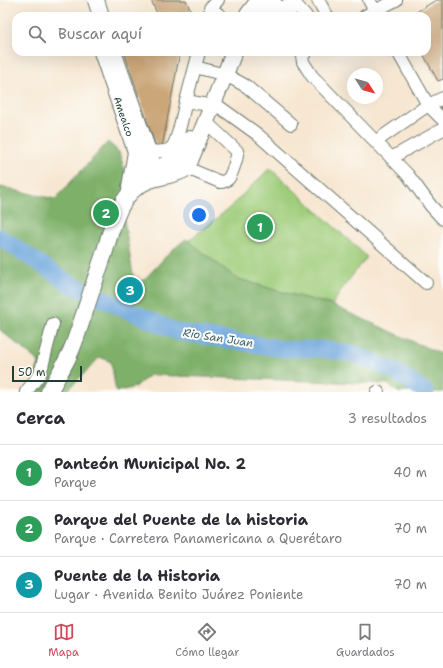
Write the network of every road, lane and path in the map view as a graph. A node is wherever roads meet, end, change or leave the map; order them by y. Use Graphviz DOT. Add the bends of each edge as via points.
graph roads {
  1 [pos="84,0"];
  2 [pos="96,0"];
  3 [pos="318,0"];
  4 [pos="369,0"];
  5 [pos="396,0"];
  6 [pos="279,6"];
  7 [pos="88,12"];
  8 [pos="100,12"];
  9 [pos="260,12"];
  10 [pos="268,12"];
  11 [pos="291,12"];
  12 [pos="295,12"];
  13 [pos="325,12"];
  14 [pos="372,12"];
  15 [pos="376,12"];
  16 [pos="104,56"];
  17 [pos="114,56"];
  18 [pos="198,56"];
  19 [pos="222,56"];
  20 [pos="231,56"];
  21 [pos="302,56"];
  22 [pos="400,56"];
  23 [pos="195,67"];
  24 [pos="220,74"];
  25 [pos="443,98"];
  26 [pos="186,101"];
  27 [pos="209,103"];
  28 [pos="428,105"];
  29 [pos="443,120"];
  30 [pos="206,122"];
  31 [pos="290,124"];
  32 [pos="443,129"];
  33 [pos="375,142"];
  34 [pos="187,147"];
  35 [pos="144,152"];
  36 [pos="391,158"];
  37 [pos="187,168"];
  38 [pos="156,175"];
  39 [pos="130,187"];
  40 [pos="441,213"];
  41 [pos="111,225"];
  42 [pos="426,283"];
  43 [pos="53,324"];
  44 [pos="69,347"];
  45 [pos="26,392"];
  46 [pos="42,392"];
  47 [pos="49,392"];
  1 -- 7 [label="main road"];
  2 -- 8 [label="main road"];
  3 -- 13 [label="street"];
  4 -- 14 [label="street"];
  5 -- 15 [label="street"];
  6 -- 9 [label="main road"];
  6 -- 10 [label="main road"];
  6 -- 11 [label="street"];
  6 -- 12 [label="street"];
  16 -- 35 [label="main road, Amealco"];
  17 -- 35 [label="main road, Amealco"];
  18 -- 23 [label="street"];
  19 -- 24 [label="main road"];
  20 -- 24 [label="main road"];
  21 -- 33 [label="street" via="303,62 312,76"];
  22 -- 28 [label="street"];
  23 -- 24 [label="street"];
  23 -- 26 [label="street"];
  24 -- 27 [label="main road"];
  24 -- 31 [label="street" via="246,86"];
  25 -- 28 [label="street"];
  26 -- 27 [label="street"];
  26 -- 35 [label="street" via="175,143 171,149"];
  27 -- 30 [label="main road"];
  27 -- 34 [label="main road"];
  27 -- 42 [label="street" via="257,134"];
  28 -- 29 [label="street"];
  28 -- 33 [label="street"];
  30 -- 37 [label="main road"];
  30 -- 37 [label="street" via="237,151 238,156 224,182"];
  32 -- 36 [label="street"];
  33 -- 36 [label="street"];
  34 -- 35 [label="main road" via="172,156"];
  34 -- 38 [label="main road" via="182,155"];
  35 -- 38 [label="main road, Amealco"];
  35 -- 39 [label="main road"];
  36 -- 40 [label="street"];
  37 -- 38 [label="main road" via="178,174"];
  38 -- 39 [label="main road"];
  38 -- 41 [label="main road" via="132,191"];
  39 -- 41 [label="main road" via="121,196"];
  41 -- 44 [label="main road"];
  43 -- 45 [label="street" via="40,374"];
  44 -- 46 [label="main road"];
  44 -- 47 [label="main road"];
}
